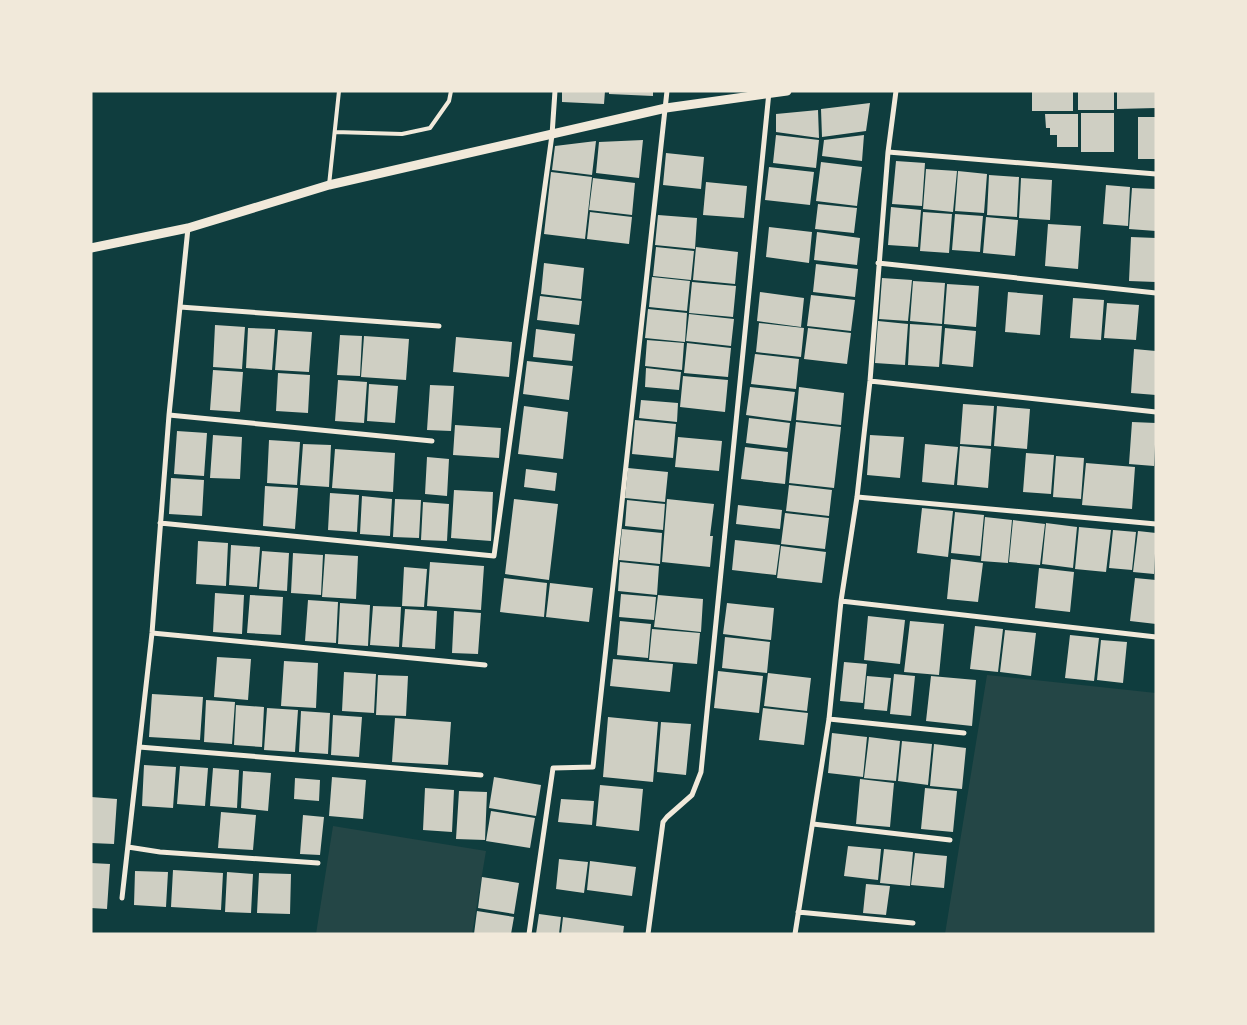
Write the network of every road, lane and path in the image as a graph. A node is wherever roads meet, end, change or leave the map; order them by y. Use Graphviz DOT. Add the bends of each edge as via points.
graph roads {
  1 [pos="339,91"];
  2 [pos="451,91"];
  3 [pos="555,91"];
  4 [pos="667,91"];
  5 [pos="787,91"];
  6 [pos="896,91"];
  7 [pos="769,92"];
  8 [pos="666,108"];
  9 [pos="335,132"];
  10 [pos="552,135"];
  11 [pos="888,152"];
  12 [pos="1156,174"];
  13 [pos="329,185"];
  14 [pos="188,228"];
  15 [pos="91,248"];
  16 [pos="878,263"];
  17 [pos="1156,293"];
  18 [pos="180,307"];
  19 [pos="439,326"];
  20 [pos="870,381"];
  21 [pos="1156,412"];
  22 [pos="169,415"];
  23 [pos="432,441"];
  24 [pos="857,497"];
  25 [pos="160,523"];
  26 [pos="1156,524"];
  27 [pos="841,601"];
  28 [pos="152,633"];
  29 [pos="1156,637"];
  30 [pos="485,665"];
  31 [pos="830,719"];
  32 [pos="964,733"];
  33 [pos="139,747"];
  34 [pos="482,775"];
  35 [pos="813,824"];
  36 [pos="950,840"];
  37 [pos="128,847"];
  38 [pos="318,863"];
  39 [pos="122,898"];
  40 [pos="798,912"];
  41 [pos="913,923"];
  42 [pos="529,934"];
  43 [pos="648,934"];
  44 [pos="795,934"];
  1 -- 9 [label="lane"];
  2 -- 9 [label="lane" via="449,101 430,128 402,134"];
  3 -- 10 [label="street"];
  4 -- 8 [label="street"];
  5 -- 7 [label="street"];
  6 -- 11 [label="street"];
  7 -- 8 [label="street"];
  7 -- 43 [label="street" via="701,772 692,795 663,822"];
  8 -- 10 [label="street"];
  8 -- 42 [label="street" via="593,767 553,768"];
  9 -- 13 [label="lane"];
  10 -- 13 [label="street"];
  10 -- 25 [label="street" via="494,556"];
  11 -- 12 [label="street"];
  11 -- 16 [label="street"];
  13 -- 14 [label="street"];
  14 -- 15 [label="street"];
  14 -- 18 [label="street"];
  16 -- 17 [label="street"];
  16 -- 20 [label="street"];
  18 -- 19 [label="street"];
  18 -- 22 [label="street"];
  20 -- 21 [label="street"];
  20 -- 24 [label="street"];
  22 -- 23 [label="street"];
  22 -- 25 [label="street"];
  24 -- 26 [label="street"];
  24 -- 27 [label="street"];
  25 -- 28 [label="street"];
  27 -- 29 [label="street"];
  27 -- 31 [label="street"];
  28 -- 30 [label="street"];
  28 -- 33 [label="street"];
  31 -- 32 [label="street"];
  31 -- 35 [label="street"];
  33 -- 34 [label="street"];
  33 -- 37 [label="street"];
  35 -- 36 [label="street"];
  35 -- 40 [label="street"];
  37 -- 38 [label="street"];
  37 -- 39 [label="street"];
  40 -- 41 [label="street"];
  40 -- 44 [label="street"];
}
